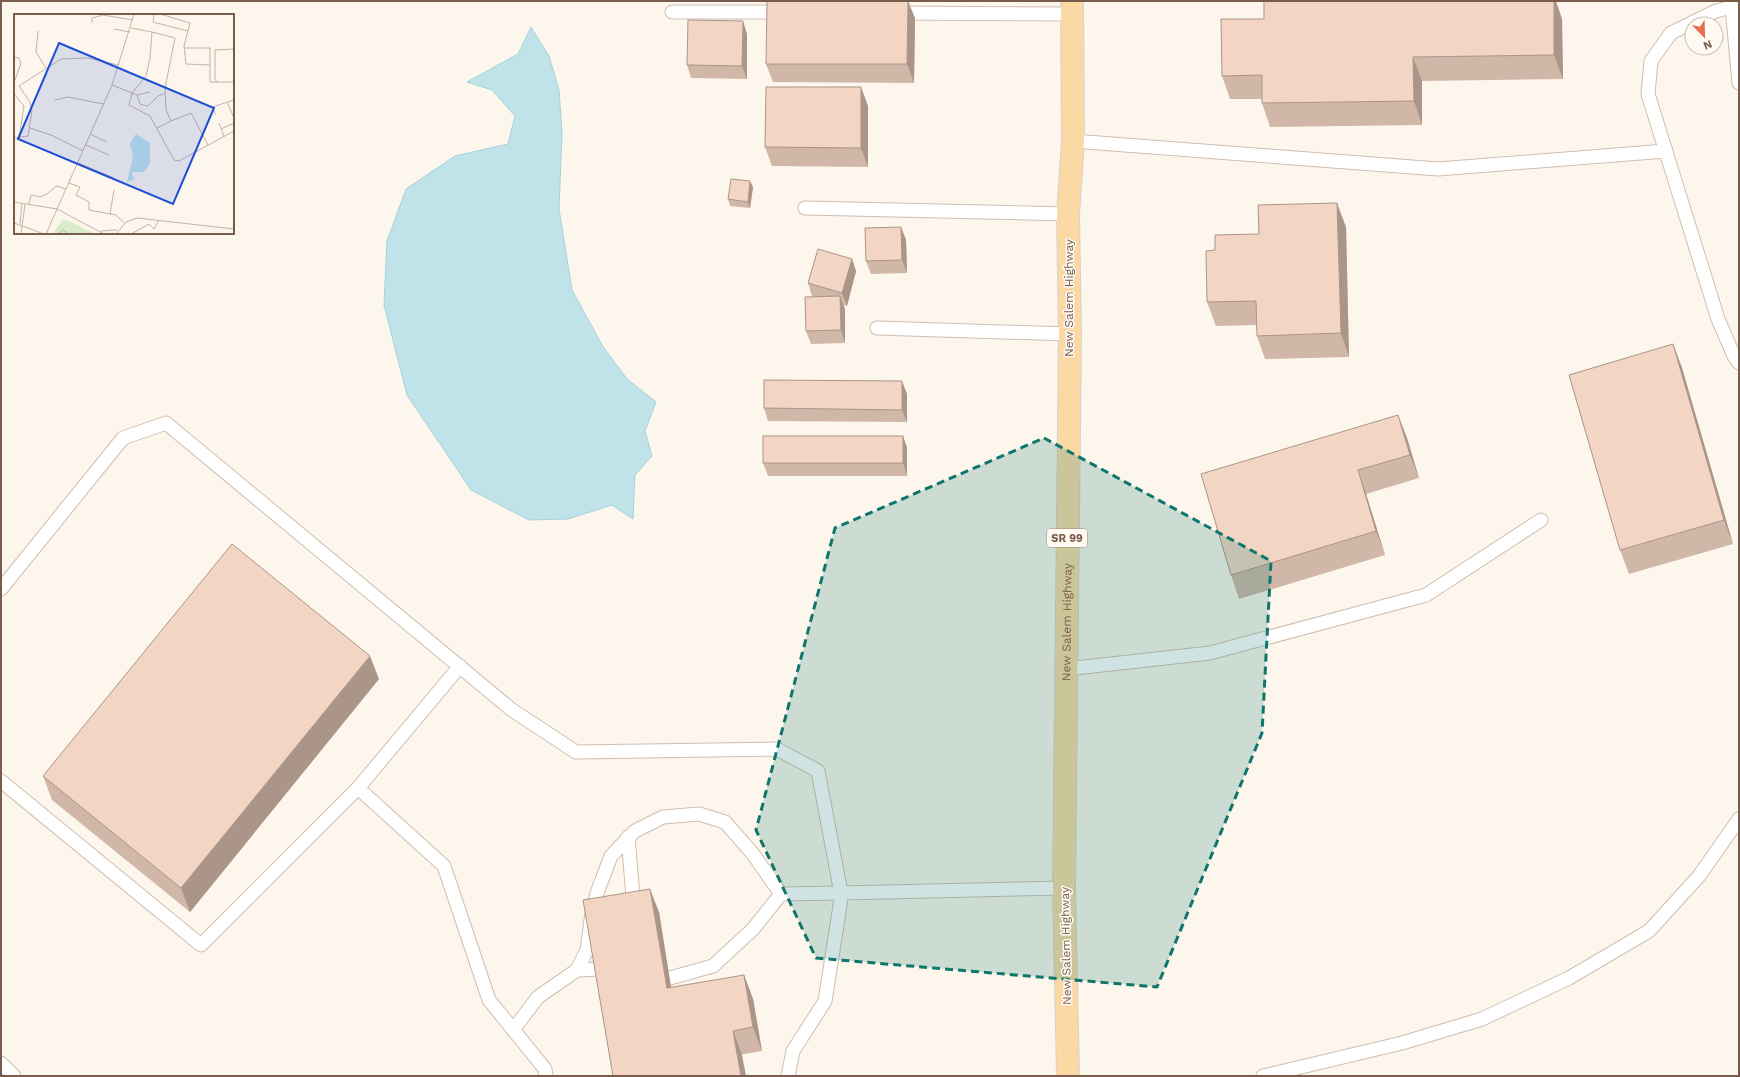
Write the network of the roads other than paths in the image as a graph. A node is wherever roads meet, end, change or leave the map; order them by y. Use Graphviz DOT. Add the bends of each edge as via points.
graph roads {
  1 [pos="1736,6"];
  2 [pos="1072,8"];
  3 [pos="672,12"];
  4 [pos="800,12"];
  5 [pos="880,13"];
  6 [pos="1739,83"];
  7 [pos="1073,141"];
  8 [pos="1666,151"];
  9 [pos="805,208"];
  10 [pos="1068,214"];
  11 [pos="877,328"];
  12 [pos="1070,334"];
  13 [pos="1739,363"];
  14 [pos="1541,520"];
  15 [pos="1,589"];
  16 [pos="460,666"];
  17 [pos="1066,669"];
  18 [pos="1,781"];
  19 [pos="358,788"];
  20 [pos="1739,819"];
  21 [pos="628,837"];
  22 [pos="1064,888"];
  23 [pos="841,893"];
  24 [pos="781,894"];
  25 [pos="635,917"];
  26 [pos="600,969"];
  27 [pos="577,970"];
  28 [pos="670,978"];
  29 [pos="513,1030"];
  30 [pos="1,1063"];
  31 [pos="14,1076"];
  32 [pos="546,1076"];
  33 [pos="788,1076"];
  34 [pos="1068,1076"];
  35 [pos="1263,1076"];
  1 -- 6 [label="lane"];
  1 -- 8 [label="lane" via="1716,12 1671,33 1651,61 1648,94"];
  2 -- 5 [label="lane"];
  2 -- 7 [label="main road, New Salem Highway / SR 99"];
  3 -- 4 [label="lane"];
  7 -- 8 [label="lane" via="1438,169"];
  7 -- 10 [label="main road, New Salem Highway / SR 99"];
  8 -- 13 [label="lane" via="1718,318"];
  9 -- 10 [label="lane"];
  10 -- 12 [label="main road, New Salem Highway / SR 99"];
  11 -- 12 [label="lane"];
  12 -- 17 [label="main road, New Salem Highway / SR 99"];
  14 -- 17 [label="lane" via="1426,596 1210,654"];
  15 -- 16 [label="lane" via="123,438 166,423"];
  16 -- 19 [label="lane"];
  16 -- 23 [label="lane" via="512,710 576,752 777,749 818,771"];
  17 -- 22 [label="main road, New Salem Highway / SR 99"];
  18 -- 19 [label="lane" via="201,945"];
  19 -- 29 [label="lane" via="444,866 489,1000"];
  20 -- 35 [label="lane" via="1699,876 1649,931 1569,978 1482,1019 1402,1043"];
  21 -- 24 [label="lane" via="663,817 699,814 725,822"];
  21 -- 25 [label="lane"];
  21 -- 27 [label="lane" via="611,856 597,893 587,950"];
  22 -- 23 [label="lane"];
  22 -- 34 [label="main road, New Salem Highway / SR 99"];
  23 -- 24 [label="lane"];
  23 -- 33 [label="lane" via="825,1001 794,1051"];
  24 -- 28 [label="lane" via="753,929 713,966"];
  26 -- 27 [label="lane"];
  27 -- 29 [label="lane" via="538,997"];
  29 -- 32 [label="lane" via="545,1069"];
  30 -- 31 [label="lane"];
}
